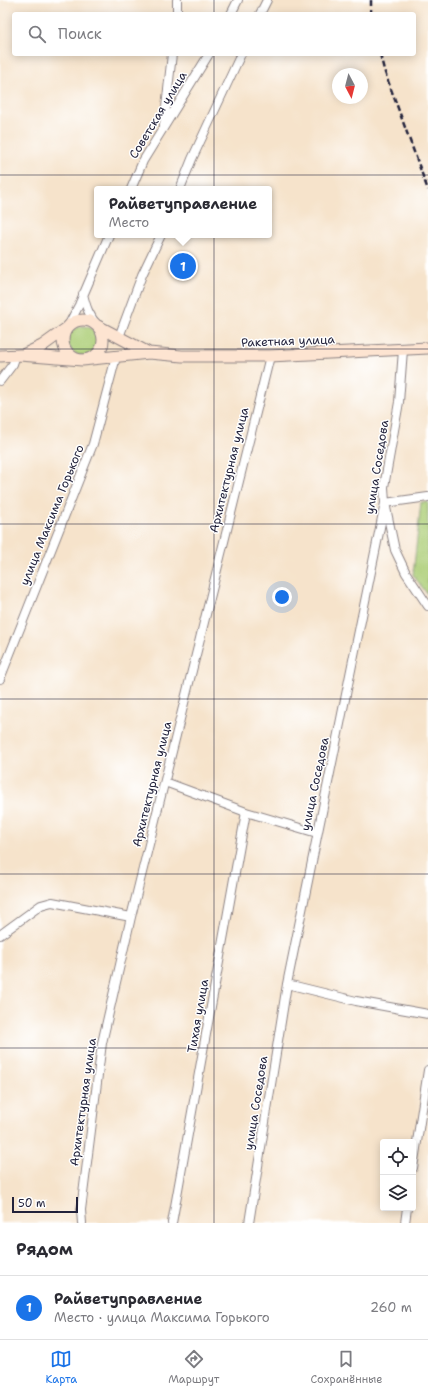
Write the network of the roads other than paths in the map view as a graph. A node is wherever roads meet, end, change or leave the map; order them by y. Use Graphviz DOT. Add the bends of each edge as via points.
graph roads {
  1 [pos="178,0"];
  2 [pos="238,0"];
  3 [pos="267,0"];
  4 [pos="177,12"];
  5 [pos="232,12"];
  6 [pos="261,12"];
  7 [pos="172,56"];
  8 [pos="208,56"];
  9 [pos="240,56"];
  10 [pos="163,129"];
  11 [pos="131,186"];
  12 [pos="181,186"];
  13 [pos="108,238"];
  14 [pos="160,238"];
  15 [pos="83,293"];
  16 [pos="98,326"];
  17 [pos="67,328"];
  18 [pos="119,337"];
  19 [pos="428,348"];
  20 [pos="403,350"];
  21 [pos="148,354"];
  22 [pos="18,355"];
  23 [pos="0,356"];
  24 [pos="270,356"];
  25 [pos="116,357"];
  26 [pos="82,360"];
  27 [pos="0,381"];
  28 [pos="428,498"];
  29 [pos="385,503"];
  30 [pos="428,606"];
  31 [pos="0,679"];
  32 [pos="165,782"];
  33 [pos="246,812"];
  34 [pos="317,833"];
  35 [pos="131,917"];
  36 [pos="0,935"];
  37 [pos="287,984"];
  38 [pos="428,1014"];
  39 [pos="428,1070"];
  40 [pos="416,1148"];
  41 [pos="407,1211"];
  42 [pos="82,1223"];
  43 [pos="172,1223"];
  44 [pos="249,1223"];
  45 [pos="405,1223"];
  1 -- 4 [label="street"];
  2 -- 5 [label="street"];
  3 -- 6 [label="street"];
  7 -- 10 [label="street"];
  8 -- 10 [label="street, Советская улица"];
  9 -- 12 [label="street"];
  10 -- 11 [label="street, Советская улица"];
  13 -- 15 [label="street"];
  14 -- 18 [label="street" via="142,275"];
  15 -- 16 [label="street" via="90,317"];
  15 -- 17 [label="street"];
  16 -- 17 [label="main road" via="84,320 77,321"];
  16 -- 18 [label="main road, Ракетная улица"];
  16 -- 26 [label="main road" via="102,333 102,344 98,353"];
  17 -- 22 [label="main road" via="42,346"];
  17 -- 26 [label="main road" via="63,343 67,352"];
  18 -- 21 [label="main road, Ракетная улица"];
  19 -- 20 [label="main road, Ракетная улица"];
  20 -- 24 [label="main road, Ракетная улица"];
  20 -- 29 [label="street, улица Соседова" via="399,402 384,487"];
  21 -- 24 [label="main road, Ракетная улица"];
  21 -- 25 [label="main road, Ракетная улица"];
  22 -- 23 [label="main road"];
  22 -- 26 [label="main road, Ракетная улица"];
  22 -- 27 [label="street"];
  24 -- 32 [label="street, Архитектурная улица"];
  25 -- 26 [label="main road, Ракетная улица"];
  25 -- 31 [label="street, улица Максима Горького" via="93,444"];
  28 -- 29 [label="street"];
  29 -- 30 [label="street" via="395,550 406,573"];
  29 -- 34 [label="street, улица Соседова"];
  32 -- 33 [label="street"];
  32 -- 35 [label="street, Архитектурная улица"];
  33 -- 34 [label="street"];
  33 -- 43 [label="street, Тихая улица"];
  34 -- 37 [label="street, улица Соседова"];
  35 -- 36 [label="street" via="52,902 40,905"];
  35 -- 42 [label="street, Архитектурная улица" via="102,1043 81,1210"];
  37 -- 38 [label="street" via="356,1001"];
  37 -- 44 [label="street, улица Соседова"];
  39 -- 40 [label="street"];
  41 -- 45 [label="street"];
}
